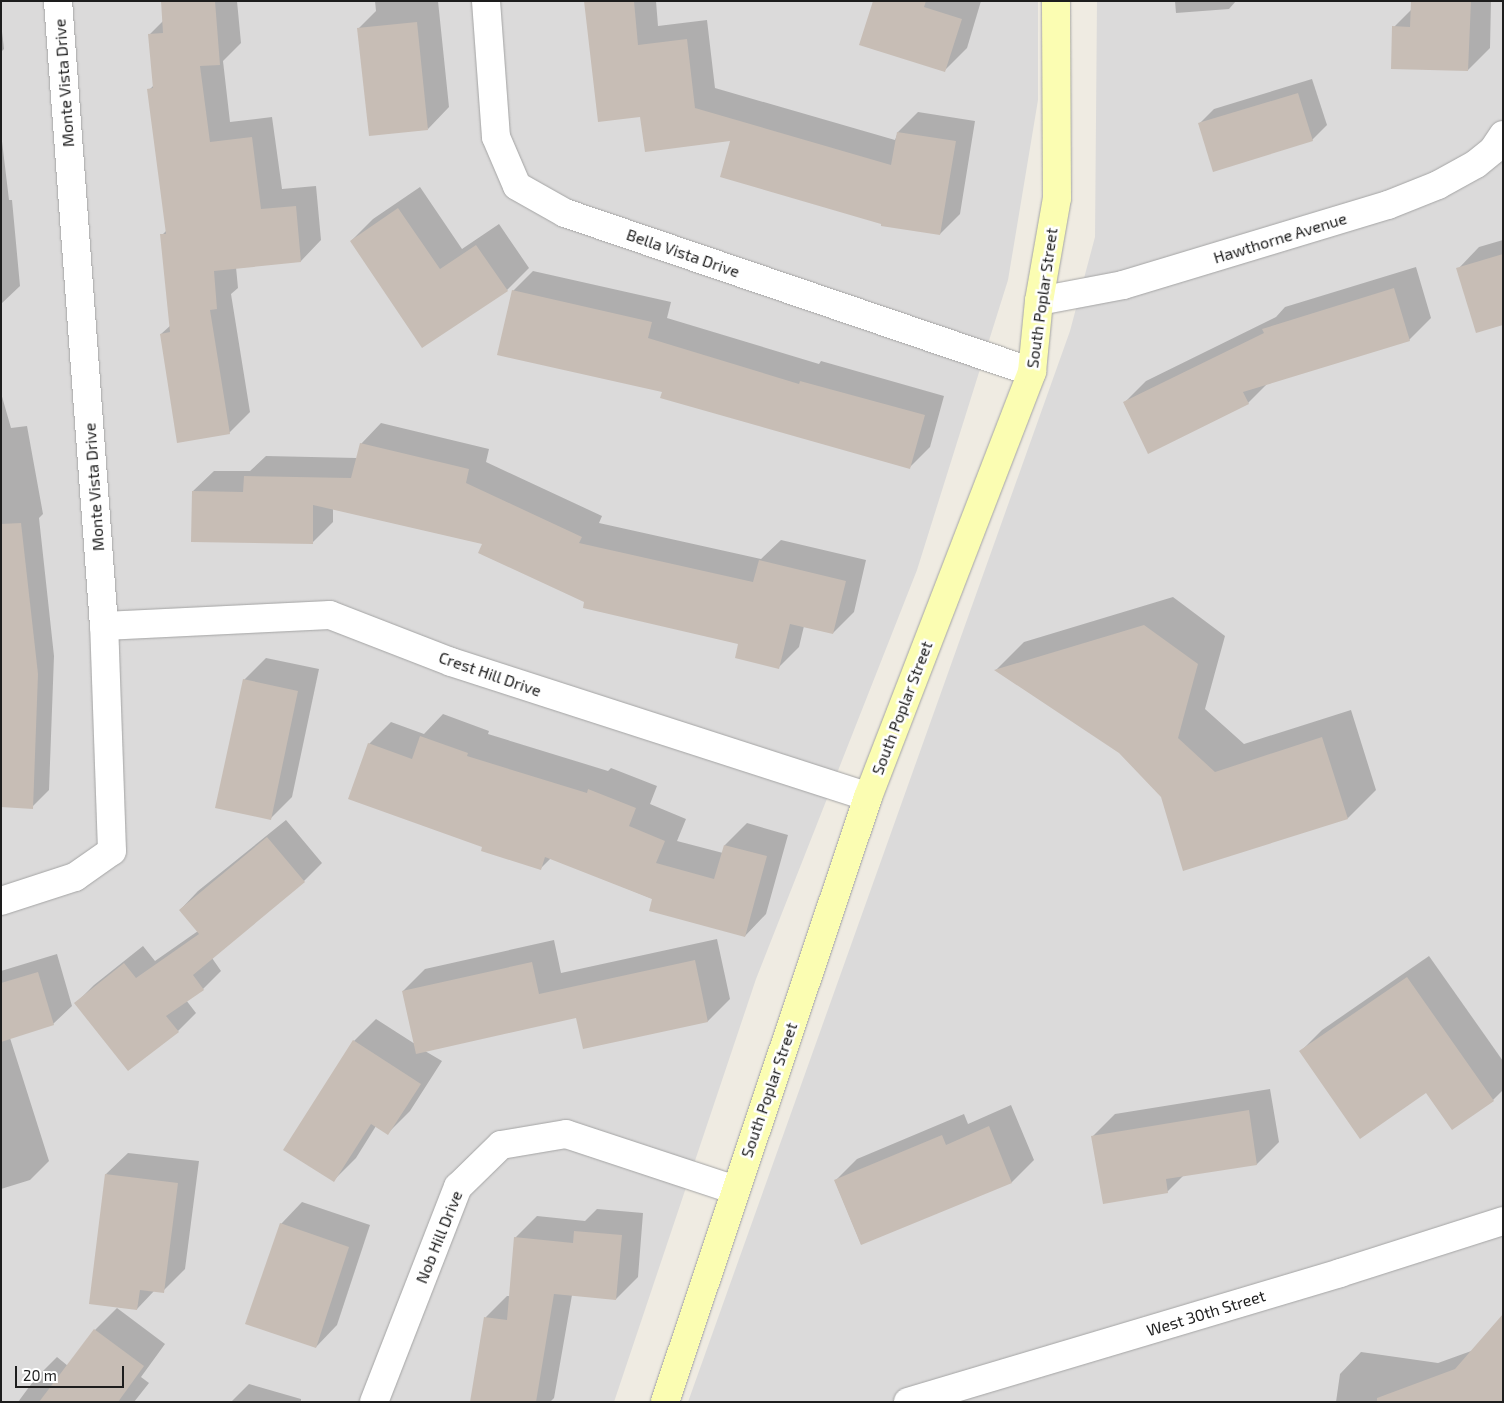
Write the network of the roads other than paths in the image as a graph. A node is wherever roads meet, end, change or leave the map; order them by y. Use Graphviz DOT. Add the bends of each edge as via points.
graph roads {
  1 [pos="58,1"];
  2 [pos="486,1"];
  3 [pos="1056,1"];
  4 [pos="1503,136"];
  5 [pos="1039,301"];
  6 [pos="1032,372"];
  7 [pos="104,626"];
  8 [pos="868,797"];
  9 [pos="1,901"];
  10 [pos="735,1190"];
  11 [pos="1503,1221"];
  12 [pos="374,1402"];
  13 [pos="665,1402"];
  14 [pos="908,1402"];
  1 -- 7 [label="street, Monte Vista Drive"];
  2 -- 6 [label="street, Bella Vista Drive" via="496,137 517,186 565,213"];
  3 -- 5 [label="main road, South Poplar Street" via="1057,198"];
  4 -- 5 [label="street, Hawthorne Avenue" via="1493,150 1476,164 1438,185 1388,206 1123,285"];
  5 -- 6 [label="main road, South Poplar Street"];
  6 -- 8 [label="main road, South Poplar Street"];
  7 -- 8 [label="street, Crest Hill Drive" via="330,615 451,662"];
  7 -- 9 [label="street, Monte Vista Drive" via="112,851 76,877"];
  8 -- 10 [label="main road, South Poplar Street"];
  10 -- 12 [label="street, Nob Hill Drive" via="566,1134 501,1144 458,1187"];
  10 -- 13 [label="main road, South Poplar Street"];
  11 -- 14 [label="street, West 30th Street" via="1340,1274"];
}
